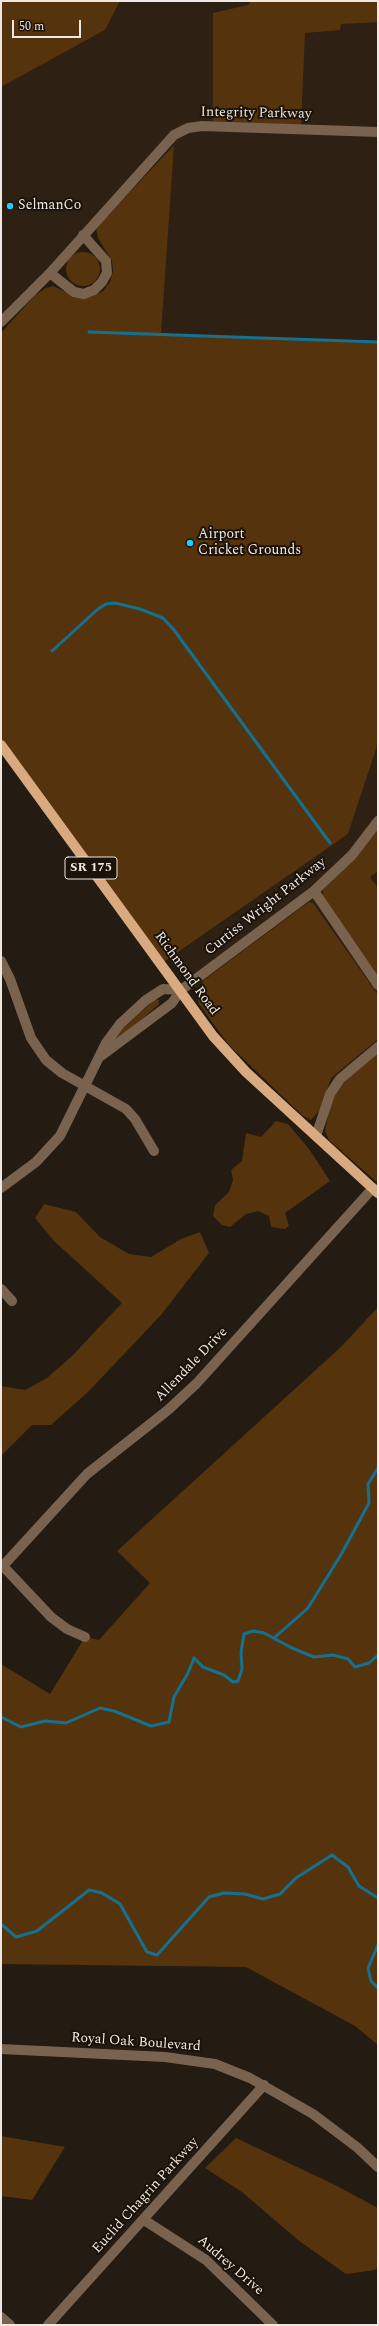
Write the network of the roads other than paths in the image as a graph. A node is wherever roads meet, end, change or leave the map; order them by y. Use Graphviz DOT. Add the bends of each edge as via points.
graph roads {
  1 [pos="378,132"];
  2 [pos="83,235"];
  3 [pos="50,273"];
  4 [pos="1,322"];
  5 [pos="1,745"];
  6 [pos="378,821"];
  7 [pos="314,892"];
  8 [pos="1,961"];
  9 [pos="378,985"];
  10 [pos="181,990"];
  11 [pos="378,1047"];
  12 [pos="101,1056"];
  13 [pos="85,1086"];
  14 [pos="316,1136"];
  15 [pos="154,1151"];
  16 [pos="1,1188"];
  17 [pos="376,1190"];
  18 [pos="1,1289"];
  19 [pos="12,1301"];
  20 [pos="2,1565"];
  21 [pos="84,1637"];
  22 [pos="1,2049"];
  23 [pos="264,2085"];
  24 [pos="378,2167"];
  25 [pos="144,2220"];
  26 [pos="1,2317"];
  27 [pos="10,2325"];
  28 [pos="48,2325"];
  29 [pos="273,2325"];
  1 -- 2 [label="street, Integrity Parkway" via="202,126 188,128 174,135"];
  2 -- 3 [label="street, Integrity Parkway"];
  2 -- 3 [label="street" via="106,261 107,273 102,282 94,290 84,294 74,292"];
  3 -- 4 [label="street, Integrity Parkway"];
  5 -- 10 [label="main road, Richmond Road / SR 175"];
  6 -- 7 [label="street, Curtiss Wright Parkway" via="352,855"];
  7 -- 9 [label="street"];
  7 -- 10 [label="street, Curtiss Wright Parkway"];
  8 -- 13 [label="street" via="38,1050 53,1066"];
  10 -- 12 [label="street, Curtiss Wright Parkway" via="172,1003"];
  10 -- 12 [label="street" via="163,989 146,1000 120,1024 106,1043"];
  10 -- 14 [label="main road, Richmond Road / SR 175" via="213,1036 231,1056"];
  11 -- 14 [label="street" via="340,1079 330,1094"];
  12 -- 13 [label="street"];
  13 -- 15 [label="street" via="131,1114"];
  13 -- 16 [label="street" via="60,1136 45,1153"];
  14 -- 17 [label="main road, Richmond Road / SR 175"];
  17 -- 20 [label="street, Allendale Drive" via="197,1383 168,1410 87,1474"];
  18 -- 19 [label="street"];
  20 -- 21 [label="street" via="51,1618"];
  22 -- 23 [label="street, Royal Oak Boulevard" via="190,2059 233,2070"];
  23 -- 24 [label="street, Royal Oak Boulevard" via="331,2126"];
  23 -- 25 [label="street, Euclid Chagrin Parkway"];
  25 -- 28 [label="street, Euclid Chagrin Parkway"];
  25 -- 29 [label="street, Audrey Drive" via="206,2260"];
  26 -- 27 [label="street"];
}
